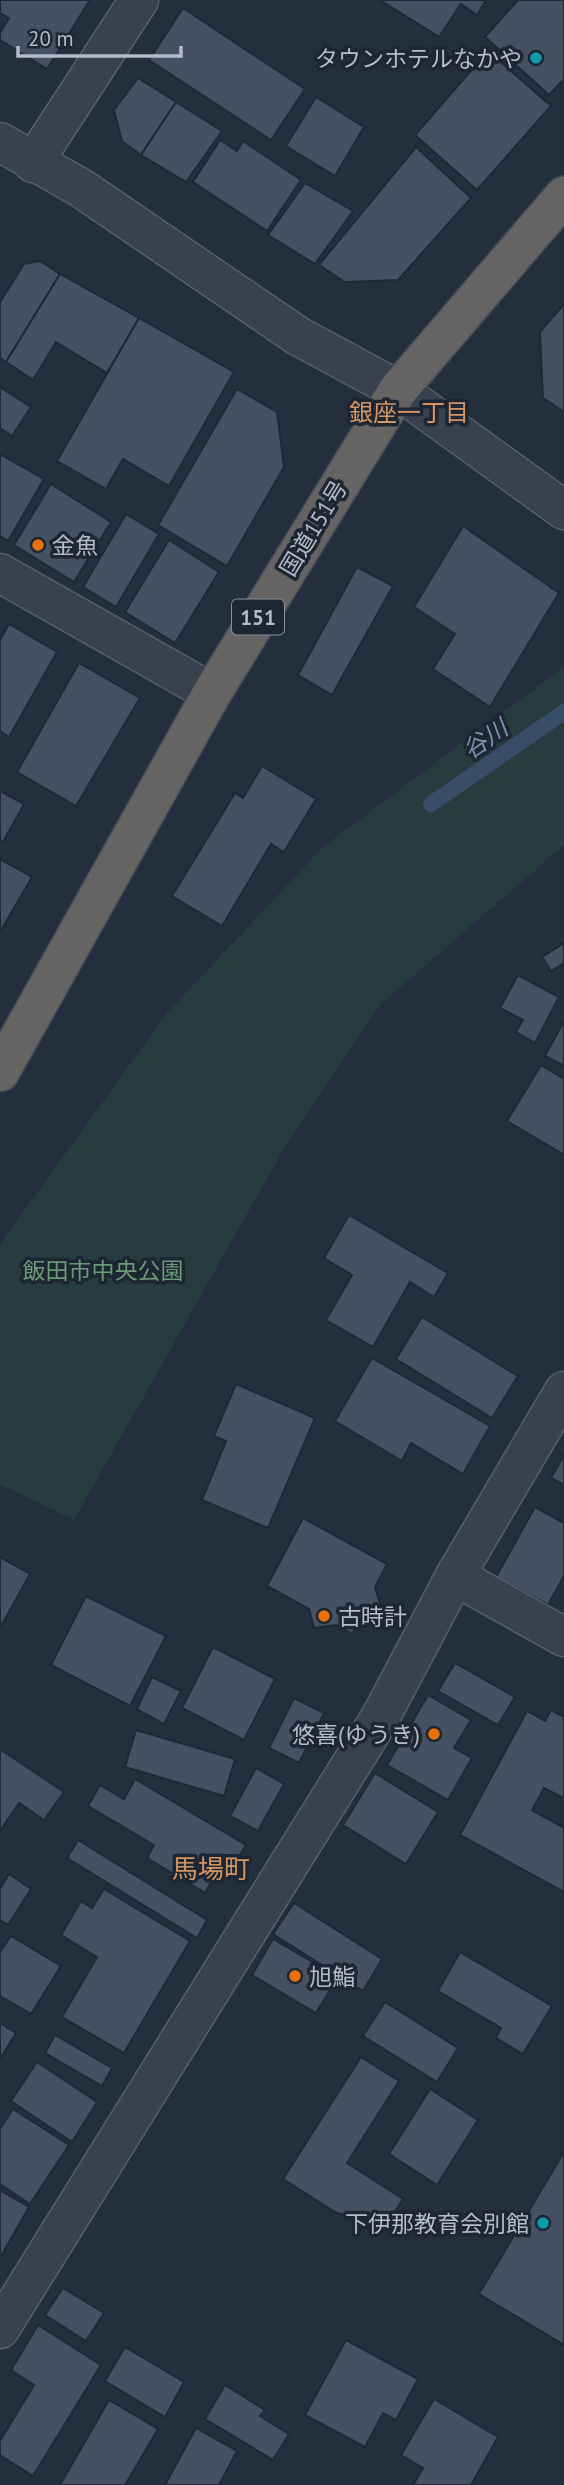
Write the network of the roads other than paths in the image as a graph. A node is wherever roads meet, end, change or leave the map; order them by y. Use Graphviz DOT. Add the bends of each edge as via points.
graph roads {
  1 [pos="139,0"];
  2 [pos="0,142"];
  3 [pos="33,163"];
  4 [pos="564,196"];
  5 [pos="398,390"];
  6 [pos="564,510"];
  7 [pos="0,573"];
  8 [pos="212,693"];
  9 [pos="0,1072"];
  10 [pos="564,1391"];
  11 [pos="455,1576"];
  12 [pos="564,1637"];
  13 [pos="0,2329"];
  1 -- 3 [label="street"];
  2 -- 3 [label="street"];
  3 -- 5 [label="street" via="81,188 298,336"];
  4 -- 5 [label="highway, 国道151号 / 151"];
  5 -- 6 [label="street"];
  5 -- 8 [label="highway, 国道151号 / 151"];
  7 -- 8 [label="street"];
  8 -- 9 [label="highway, 国道151号 / 151"];
  10 -- 11 [label="street"];
  11 -- 12 [label="street"];
  11 -- 13 [label="street" via="380,1718"];
}
